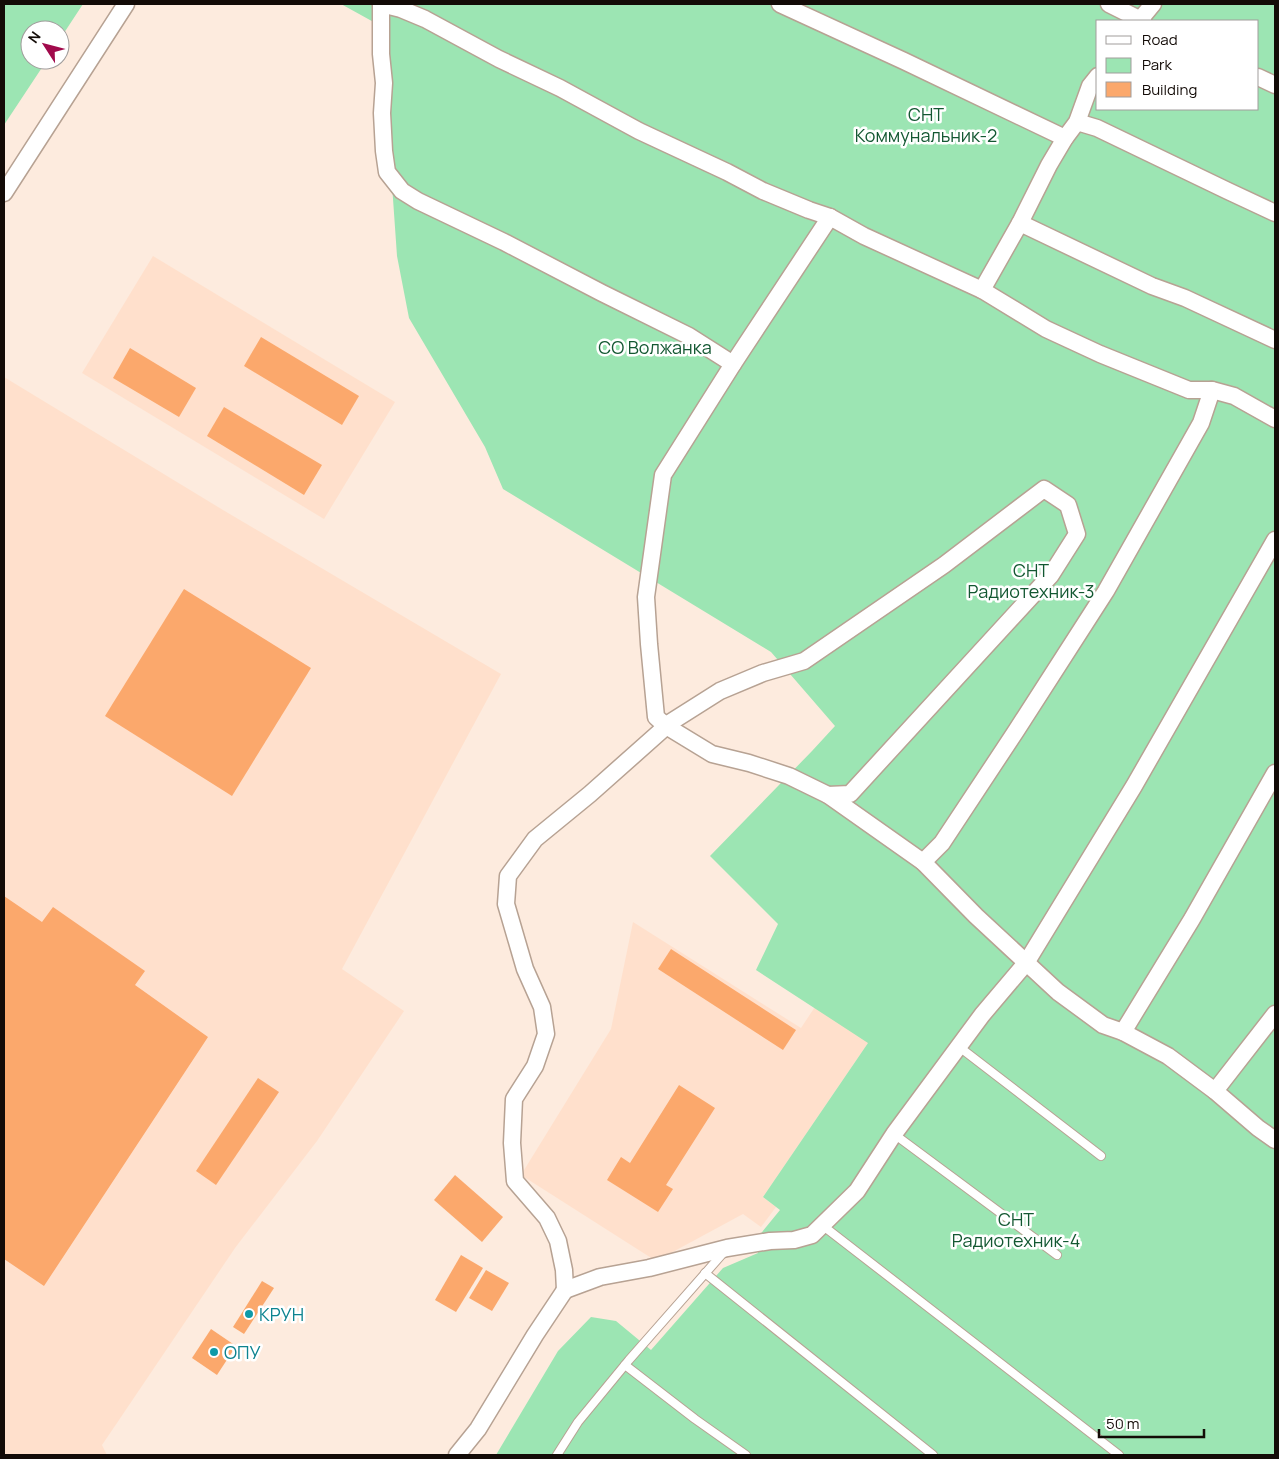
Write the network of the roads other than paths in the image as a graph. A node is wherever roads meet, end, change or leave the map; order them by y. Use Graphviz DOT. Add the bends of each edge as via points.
graph roads {
  1 [pos="126,4"];
  2 [pos="381,4"];
  3 [pos="780,4"];
  4 [pos="1109,4"];
  5 [pos="1152,4"];
  6 [pos="1139,20"];
  7 [pos="1142,20"];
  8 [pos="1259,77"];
  9 [pos="1096,78"];
  10 [pos="1275,85"];
  11 [pos="1077,122"];
  12 [pos="1065,138"];
  13 [pos="4,193"];
  14 [pos="1275,212"];
  15 [pos="830,217"];
  16 [pos="1020,223"];
  17 [pos="982,290"];
  18 [pos="1275,340"];
  19 [pos="733,364"];
  20 [pos="1212,390"];
  21 [pos="1275,419"];
  22 [pos="1275,540"];
  23 [pos="666,726"];
  24 [pos="1275,773"];
  25 [pos="828,795"];
  26 [pos="923,862"];
  27 [pos="1026,963"];
  28 [pos="1275,1014"];
  29 [pos="1123,1032"];
  30 [pos="958,1046"];
  31 [pos="1214,1091"];
  32 [pos="894,1134"];
  33 [pos="1275,1140"];
  34 [pos="1101,1156"];
  35 [pos="822,1225"];
  36 [pos="727,1248"];
  37 [pos="1057,1255"];
  38 [pos="705,1273"];
  39 [pos="565,1290"];
  40 [pos="625,1365"];
  41 [pos="457,1455"];
  42 [pos="557,1455"];
  43 [pos="746,1455"];
  44 [pos="933,1455"];
  45 [pos="1119,1455"];
  1 -- 13 [label="street"];
  2 -- 15 [label="street" via="425,19 639,131 763,191"];
  2 -- 19 [label="street" via="384,151 388,172 402,191 689,336"];
  3 -- 12 [label="street"];
  4 -- 6 [label="street"];
  5 -- 7 [label="street"];
  8 -- 10 [label="street"];
  9 -- 11 [label="street"];
  11 -- 12 [label="street"];
  11 -- 14 [label="street" via="1097,128"];
  12 -- 16 [label="street"];
  15 -- 17 [label="street"];
  15 -- 19 [label="street"];
  16 -- 17 [label="street"];
  16 -- 18 [label="street"];
  17 -- 20 [label="street" via="1046,328 1100,354 1189,390"];
  19 -- 23 [label="street" via="663,475 646,597 656,717"];
  20 -- 21 [label="street" via="1234,396"];
  20 -- 26 [label="street" via="1201,423 1106,591 942,843"];
  22 -- 27 [label="street" via="1134,786"];
  23 -- 25 [label="street" via="712,754 789,776"];
  23 -- 25 [label="street" via="720,691 804,661 944,565 1044,489 1068,505 1077,534 1051,575 850,794"];
  23 -- 39 [label="street" via="535,839 508,876 506,904 525,969 542,1007 546,1034 535,1066 514,1099 512,1143 515,1182 547,1218 558,1241"];
  24 -- 29 [label="street"];
  25 -- 26 [label="street"];
  26 -- 27 [label="street"];
  27 -- 29 [label="street" via="1058,992 1103,1025"];
  27 -- 30 [label="street"];
  28 -- 31 [label="street"];
  29 -- 31 [label="street" via="1168,1056"];
  30 -- 32 [label="street"];
  30 -- 34 [label="lane"];
  31 -- 33 [label="street"];
  32 -- 35 [label="street" via="857,1191"];
  32 -- 37 [label="lane"];
  35 -- 36 [label="street" via="812,1235 794,1240 770,1240"];
  35 -- 45 [label="lane"];
  36 -- 38 [label="lane"];
  36 -- 39 [label="street" via="600,1277"];
  38 -- 40 [label="lane"];
  38 -- 44 [label="lane"];
  39 -- 41 [label="street" via="478,1429"];
  40 -- 42 [label="lane" via="578,1422"];
  40 -- 43 [label="lane"];
}
